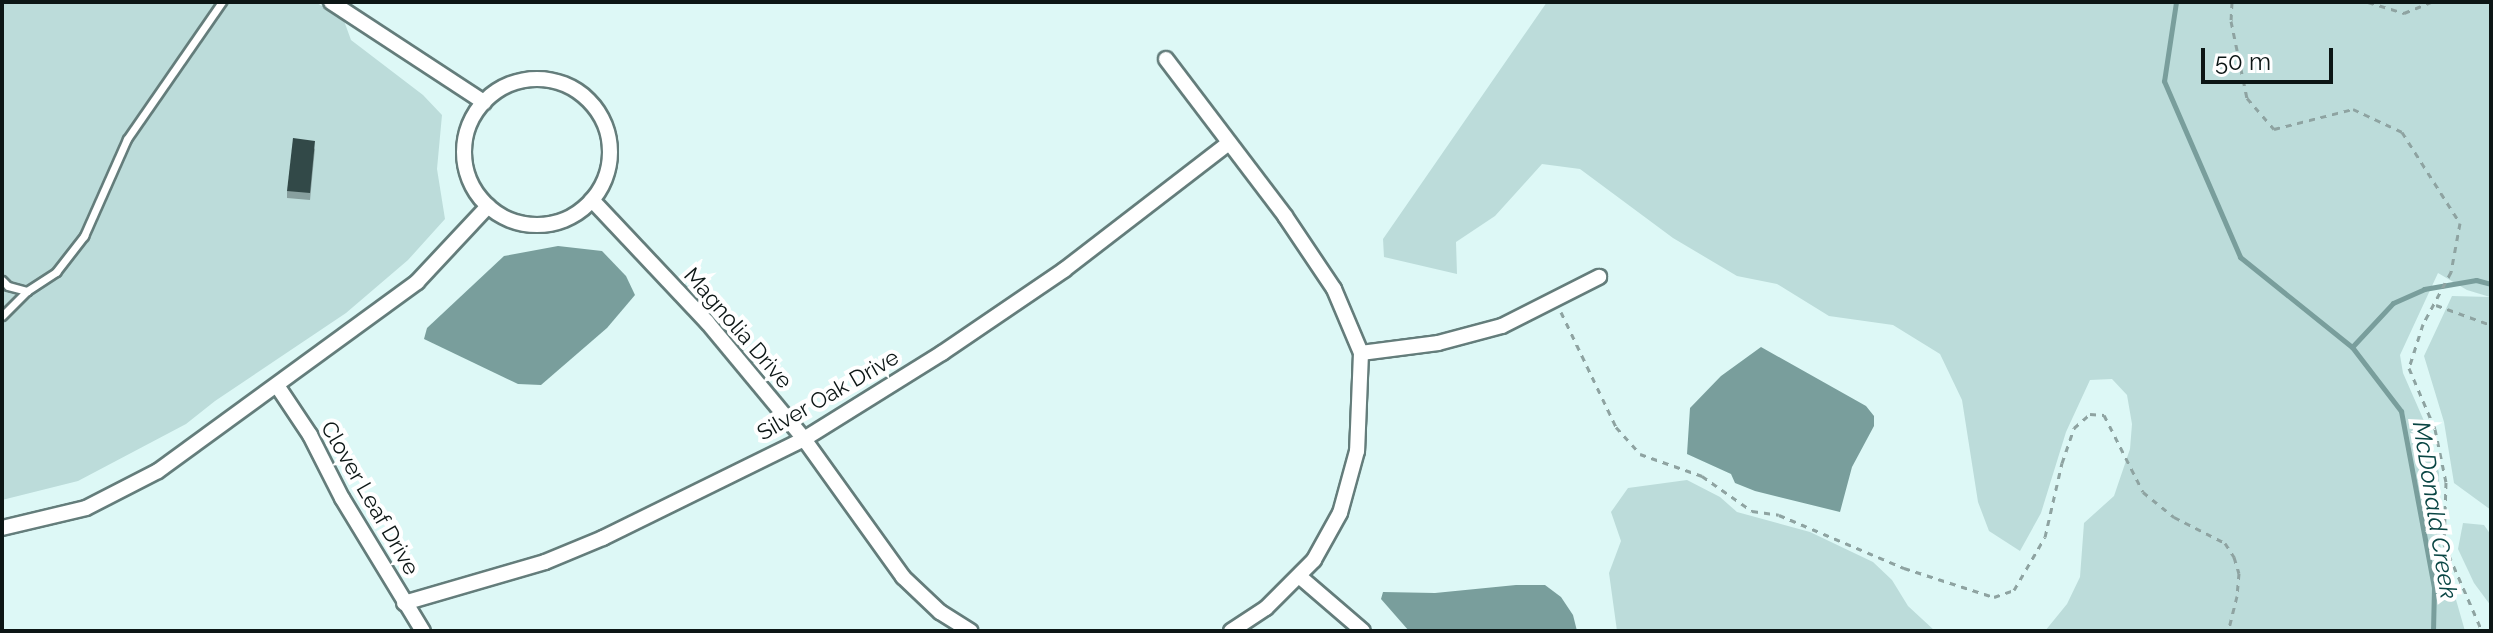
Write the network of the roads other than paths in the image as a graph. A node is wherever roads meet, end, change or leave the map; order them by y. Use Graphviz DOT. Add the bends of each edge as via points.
graph roads {
  1 [pos="222,2"];
  2 [pos="331,2"];
  3 [pos="1166,59"];
  4 [pos="484,102"];
  5 [pos="1229,143"];
  6 [pos="592,200"];
  7 [pos="488,206"];
  8 [pos="1599,277"];
  9 [pos="2,280"];
  10 [pos="27,291"];
  11 [pos="2,316"];
  12 [pos="1361,353"];
  13 [pos="278,387"];
  14 [pos="804,439"];
  15 [pos="2,528"];
  16 [pos="1299,576"];
  17 [pos="404,603"];
  18 [pos="423,631"];
  19 [pos="971,631"];
  20 [pos="1231,631"];
  21 [pos="1363,631"];
  1 -- 10 [label="lane" via="127,139 84,236 56,272"];
  2 -- 4 [label="street"];
  3 -- 5 [label="street"];
  4 -- 6 [label="street" via="498,89 541,78 583,94 607,129 611,150 608,171"];
  4 -- 7 [label="street" via="464,145 474,188"];
  5 -- 12 [label="street" via="1334,289"];
  5 -- 14 [label="street, Silver Oak Drive" via="1064,270"];
  6 -- 7 [label="street" via="568,218 548,224 506,218"];
  6 -- 14 [label="street, Magnolia Drive" via="707,322"];
  7 -- 13 [label="street" via="417,282"];
  8 -- 12 [label="street" via="1502,326 1438,343"];
  9 -- 10 [label="lane"];
  10 -- 11 [label="lane"];
  12 -- 16 [label="street" via="1357,451 1340,513"];
  13 -- 15 [label="street" via="158,471 86,508"];
  13 -- 17 [label="street, Clover Leaf Drive"];
  14 -- 17 [label="street, Silver Oak Drive" via="589,544 496,578"];
  14 -- 19 [label="street, Magnolia Drive" via="903,577 940,612"];
  16 -- 20 [label="street" via="1266,608"];
  16 -- 21 [label="street"];
  17 -- 18 [label="street, Clover Leaf Drive"];
}
